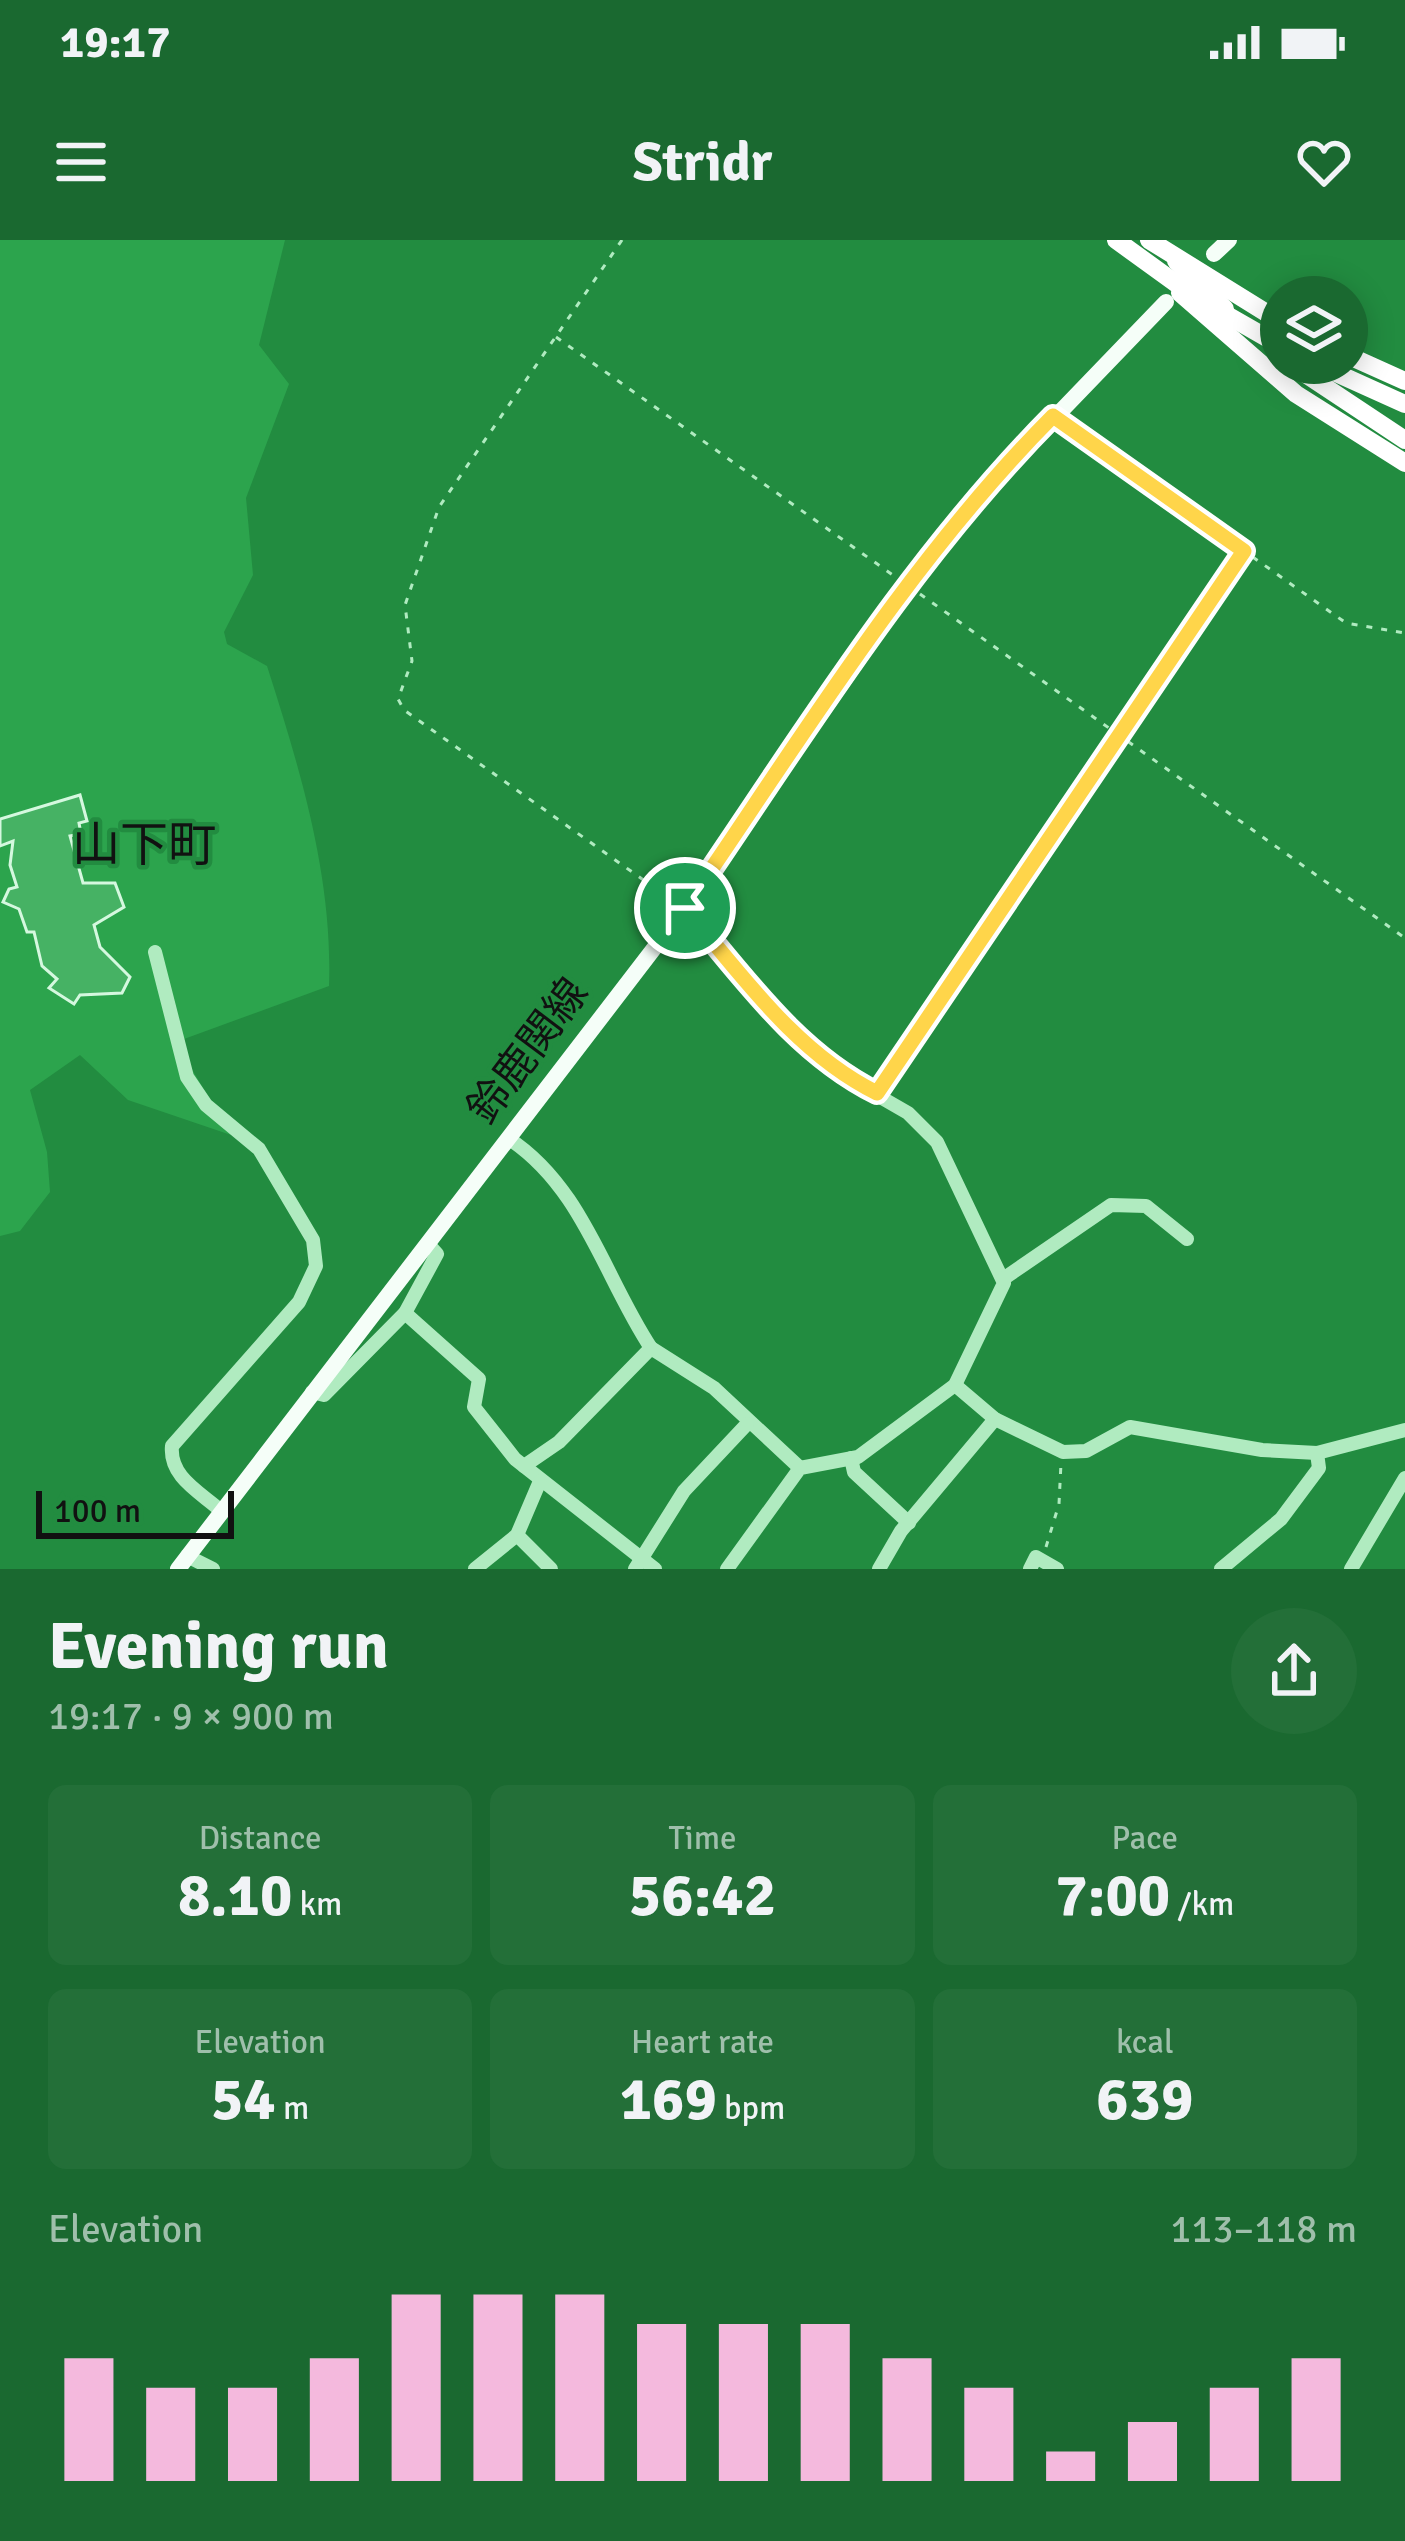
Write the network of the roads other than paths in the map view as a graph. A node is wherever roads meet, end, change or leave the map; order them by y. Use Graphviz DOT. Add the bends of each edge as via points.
graph roads {
  1 [pos="1116,240"];
  2 [pos="1129,240"];
  3 [pos="1153,240"];
  4 [pos="1229,240"];
  5 [pos="1209,247"];
  6 [pos="1166,302"];
  7 [pos="1260,309"];
  8 [pos="1260,334"];
  9 [pos="1260,338"];
  10 [pos="1368,364"];
  11 [pos="1405,381"];
  12 [pos="1321,384"];
  13 [pos="1361,384"];
  14 [pos="1405,404"];
  15 [pos="1405,440"];
  16 [pos="1405,463"];
  17 [pos="685,908"];
  18 [pos="155,952"];
  19 [pos="508,1138"];
  20 [pos="1187,1239"];
  21 [pos="428,1244"];
  22 [pos="1003,1279"];
  23 [pos="405,1313"];
  24 [pos="652,1348"];
  25 [pos="955,1385"];
  26 [pos="311,1392"];
  27 [pos="995,1419"];
  28 [pos="747,1424"];
  29 [pos="1404,1434"];
  30 [pos="1317,1453"];
  31 [pos="851,1458"];
  32 [pos="524,1466"];
  33 [pos="800,1468"];
  34 [pos="1405,1478"];
  35 [pos="540,1481"];
  36 [pos="220,1510"];
  37 [pos="909,1523"];
  38 [pos="517,1535"];
  39 [pos="183,1563"];
  40 [pos="1034,1563"];
  41 [pos="637,1564"];
  42 [pos="213,1569"];
  43 [pos="475,1569"];
  44 [pos="551,1569"];
  45 [pos="655,1569"];
  46 [pos="727,1569"];
  47 [pos="879,1569"];
  48 [pos="1057,1569"];
  49 [pos="1221,1569"];
  50 [pos="1351,1569"];
  1 -- 8 [label="highway, bridge"];
  2 -- 16 [label="highway" via="1253,359"];
  3 -- 7 [label="highway, bridge"];
  3 -- 9 [label="highway"];
  4 -- 5 [label="main road"];
  6 -- 17 [label="main road, 鈴鹿関線" via="954,522"];
  10 -- 11 [label="highway"];
  12 -- 15 [label="highway"];
  13 -- 14 [label="highway"];
  17 -- 19 [label="main road, 鈴鹿関線"];
  17 -- 22 [label="street" via="803,1042 919,1123 944,1152"];
  18 -- 36 [label="street" via="187,1077 206,1106 259,1148 316,1251 299,1302 172,1445 183,1479"];
  19 -- 21 [label="main road, 鈴鹿関線"];
  19 -- 24 [label="street" via="547,1167 584,1220"];
  20 -- 22 [label="street" via="1146,1206 1111,1205"];
  21 -- 23 [label="street" via="437,1254"];
  21 -- 26 [label="main road, 鈴鹿関線"];
  22 -- 25 [label="street"];
  23 -- 26 [label="street" via="324,1395"];
  23 -- 32 [label="street" via="479,1379 474,1407"];
  24 -- 28 [label="street" via="714,1388"];
  24 -- 32 [label="street" via="559,1442"];
  25 -- 27 [label="street"];
  25 -- 31 [label="street"];
  26 -- 36 [label="main road, 鈴鹿関線"];
  27 -- 30 [label="street" via="1064,1452 1085,1451 1130,1427"];
  27 -- 37 [label="street"];
  28 -- 33 [label="street"];
  28 -- 41 [label="street" via="684,1491"];
  29 -- 30 [label="street"];
  30 -- 49 [label="street" via="1319,1468 1295,1503"];
  31 -- 33 [label="street"];
  31 -- 37 [label="street" via="854,1472"];
  32 -- 35 [label="street"];
  33 -- 46 [label="street"];
  34 -- 50 [label="street"];
  35 -- 38 [label="street"];
  35 -- 41 [label="street"];
  36 -- 39 [label="main road, 鈴鹿関線"];
  37 -- 47 [label="street"];
  38 -- 43 [label="street"];
  38 -- 44 [label="street"];
  39 -- 42 [label="street"];
  40 -- 48 [label="street"];
  41 -- 45 [label="street"];
}
